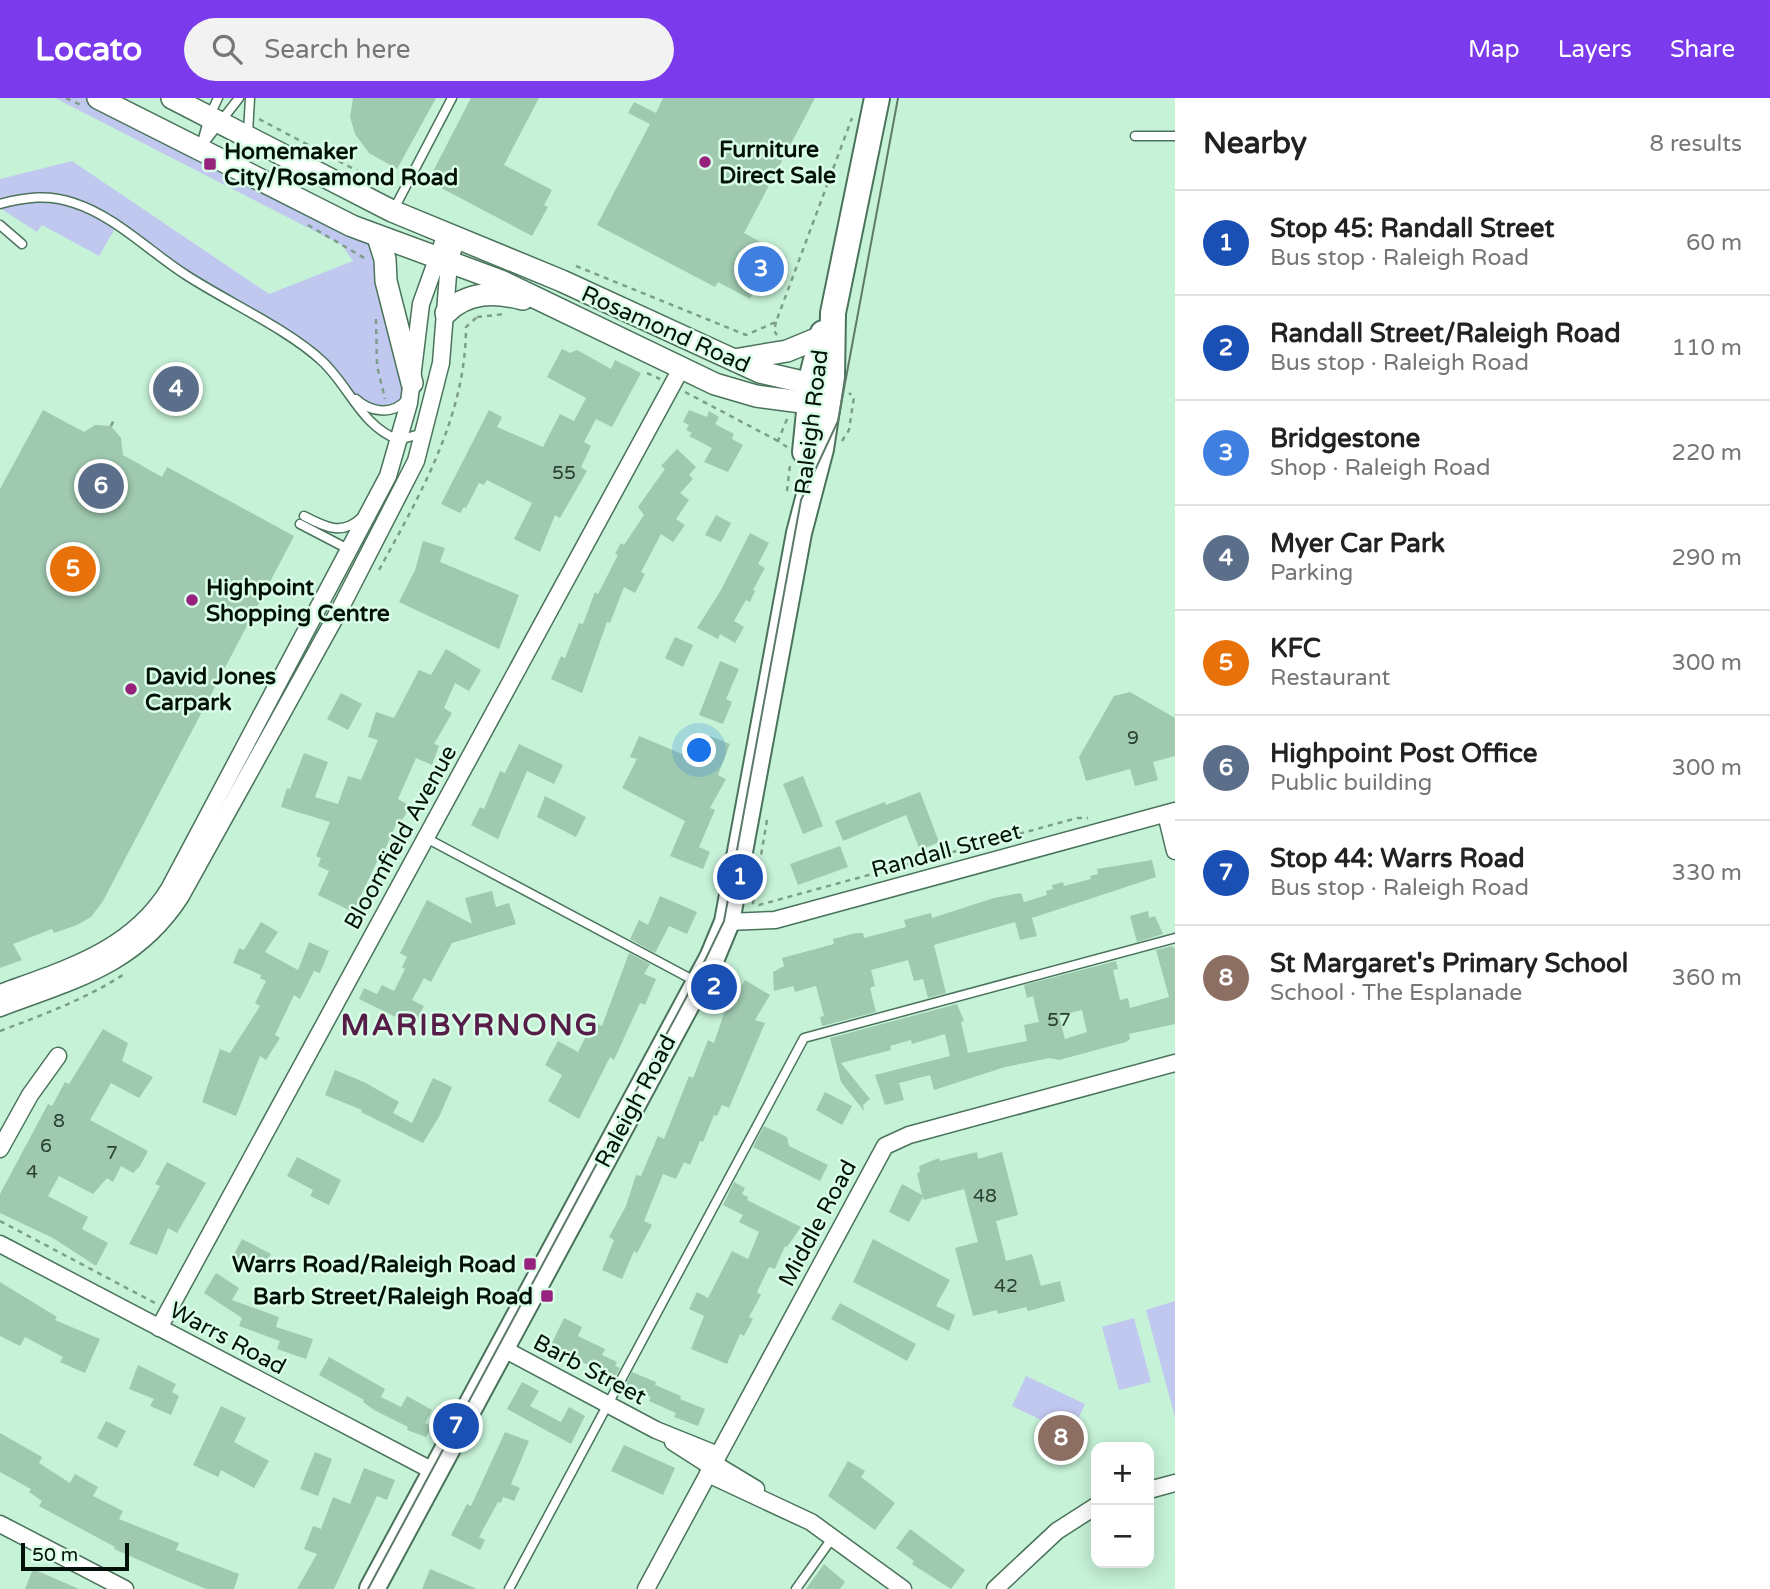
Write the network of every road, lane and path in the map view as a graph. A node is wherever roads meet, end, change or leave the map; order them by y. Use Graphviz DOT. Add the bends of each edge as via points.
graph roads {
  1 [pos="98,98"];
  2 [pos="172,98"];
  3 [pos="239,98"];
  4 [pos="250,98"];
  5 [pos="452,98"];
  6 [pos="877,98"];
  7 [pos="216,113"];
  8 [pos="248,113"];
  9 [pos="852,117"];
  10 [pos="1135,136"];
  11 [pos="1175,136"];
  12 [pos="248,139"];
  13 [pos="200,149"];
  14 [pos="397,203"];
  15 [pos="0,204"];
  16 [pos="0,225"];
  17 [pos="452,236"];
  18 [pos="378,237"];
  19 [pos="22,244"];
  20 [pos="443,259"];
  21 [pos="573,265"];
  22 [pos="610,303"];
  23 [pos="546,304"];
  24 [pos="376,310"];
  25 [pos="446,313"];
  26 [pos="833,313"];
  27 [pos="597,329"];
  28 [pos="677,335"];
  29 [pos="821,337"];
  30 [pos="734,360"];
  31 [pos="674,363"];
  32 [pos="412,383"];
  33 [pos="346,390"];
  34 [pos="820,394"];
  35 [pos="389,410"];
  36 [pos="115,417"];
  37 [pos="111,426"];
  38 [pos="426,432"];
  39 [pos="399,440"];
  40 [pos="838,449"];
  41 [pos="373,506"];
  42 [pos="351,550"];
  43 [pos="367,558"];
  44 [pos="768,812"];
  45 [pos="1170,813"];
  46 [pos="1099,818"];
  47 [pos="210,827"];
  48 [pos="426,838"];
  49 [pos="1175,851"];
  50 [pos="727,922"];
  51 [pos="1175,938"];
  52 [pos="698,983"];
  53 [pos="0,993"];
  54 [pos="0,1008"];
  55 [pos="58,1056"];
  56 [pos="1175,1063"];
  57 [pos="0,1149"];
  58 [pos="0,1221"];
  59 [pos="0,1244"];
  60 [pos="168,1310"];
  61 [pos="159,1328"];
  62 [pos="502,1348"];
  63 [pos="608,1404"];
  64 [pos="713,1465"];
  65 [pos="435,1472"];
  66 [pos="1175,1483"];
  67 [pos="1154,1489"];
  68 [pos="1091,1509"];
  69 [pos="2,1530"];
  70 [pos="833,1537"];
  71 [pos="105,1584"];
  72 [pos="125,1589"];
  73 [pos="372,1589"];
  74 [pos="509,1589"];
  75 [pos="646,1589"];
  76 [pos="796,1589"];
  77 [pos="903,1589"];
  78 [pos="995,1589"];
  1 -- 13 [label="street, Rosamond Road"];
  2 -- 7 [label="street, Rosamond Road"];
  3 -- 7 [label="lane"];
  4 -- 8 [label="lane"];
  5 -- 14 [label="lane"];
  6 -- 26 [label="main road, Raleigh Road"];
  7 -- 12 [label="street, Rosamond Road"];
  7 -- 13 [label="lane"];
  7 -- 13 [label="lane"];
  8 -- 12 [label="lane"];
  8 -- 14 [label="path"];
  9 -- 21 [label="path" via="776,322 746,335"];
  10 -- 11 [label="lane"];
  12 -- 14 [label="street, Rosamond Road"];
  13 -- 18 [label="street, Rosamond Road"];
  14 -- 17 [label="street, Rosamond Road"];
  15 -- 33 [label="lane" via="46,197 94,212 185,275 311,351"];
  16 -- 19 [label="lane"];
  17 -- 20 [label="street"];
  17 -- 22 [label="street, Rosamond Road"];
  18 -- 20 [label="street, Rosamond Road"];
  18 -- 32 [label="street"];
  20 -- 23 [label="street, Rosamond Road"];
  20 -- 25 [label="street"];
  20 -- 32 [label="street" via="421,304"];
  22 -- 27 [label="street"];
  22 -- 28 [label="street, Rosamond Road"];
  23 -- 25 [label="street" via="484,294 463,299"];
  23 -- 27 [label="street, Rosamond Road"];
  24 -- 35 [label="path" via="379,377"];
  25 -- 38 [label="street"];
  26 -- 29 [label="main road, Raleigh Road"];
  26 -- 34 [label="main road, Raleigh Road"];
  27 -- 31 [label="street, Rosamond Road"];
  28 -- 30 [label="street, Rosamond Road"];
  28 -- 31 [label="street"];
  29 -- 30 [label="street" via="787,351"];
  29 -- 34 [label="main road, Raleigh Road"];
  30 -- 34 [label="street, Rosamond Road" via="760,372 792,378"];
  31 -- 34 [label="street, Rosamond Road" via="733,390"];
  31 -- 48 [label="street, Bloomfield Avenue"];
  32 -- 35 [label="lane" via="402,404"];
  32 -- 39 [label="street"];
  33 -- 35 [label="lane" via="366,407"];
  33 -- 39 [label="lane" via="376,428"];
  34 -- 40 [label="path" via="854,397 849,430"];
  34 -- 50 [label="main road, Raleigh Road"];
  36 -- 37 [label="path"];
  38 -- 39 [label="lane"];
  38 -- 43 [label="street"];
  39 -- 41 [label="street"];
  41 -- 42 [label="street"];
  41 -- 42 [label="lane" via="342,529 302,520"];
  42 -- 43 [label="lane"];
  42 -- 47 [label="street"];
  43 -- 47 [label="street"];
  44 -- 46 [label="path" via="753,903 759,905 1077,818"];
  45 -- 49 [label="street"];
  45 -- 50 [label="street, Randall Street" via="775,920"];
  47 -- 53 [label="street" via="160,903 136,929 100,954"];
  47 -- 54 [label="street" via="176,904 145,942 109,966"];
  48 -- 52 [label="lane"];
  48 -- 60 [label="street, Bloomfield Avenue"];
  50 -- 52 [label="main road, Raleigh Road"];
  51 -- 63 [label="lane" via="804,1038"];
  52 -- 62 [label="main road, Raleigh Road"];
  55 -- 57 [label="street"];
  56 -- 64 [label="street, Middle Road" via="890,1142 875,1162"];
  58 -- 60 [label="path"];
  59 -- 61 [label="street, Warrs Road"];
  60 -- 61 [label="street, Bloomfield Avenue"];
  61 -- 65 [label="street, Warrs Road"];
  62 -- 63 [label="street, Barb Street"];
  62 -- 65 [label="main road, Raleigh Road"];
  63 -- 64 [label="street, Barb Street"];
  63 -- 74 [label="lane"];
  64 -- 70 [label="street, Barb Street"];
  64 -- 75 [label="street, Middle Road"];
  65 -- 73 [label="main road, Raleigh Road"];
  66 -- 67 [label="street"];
  68 -- 78 [label="street" via="1057,1531"];
  69 -- 71 [label="street"];
  70 -- 76 [label="lane"];
  70 -- 77 [label="street, Barb Street"];
  71 -- 72 [label="street"];
}
